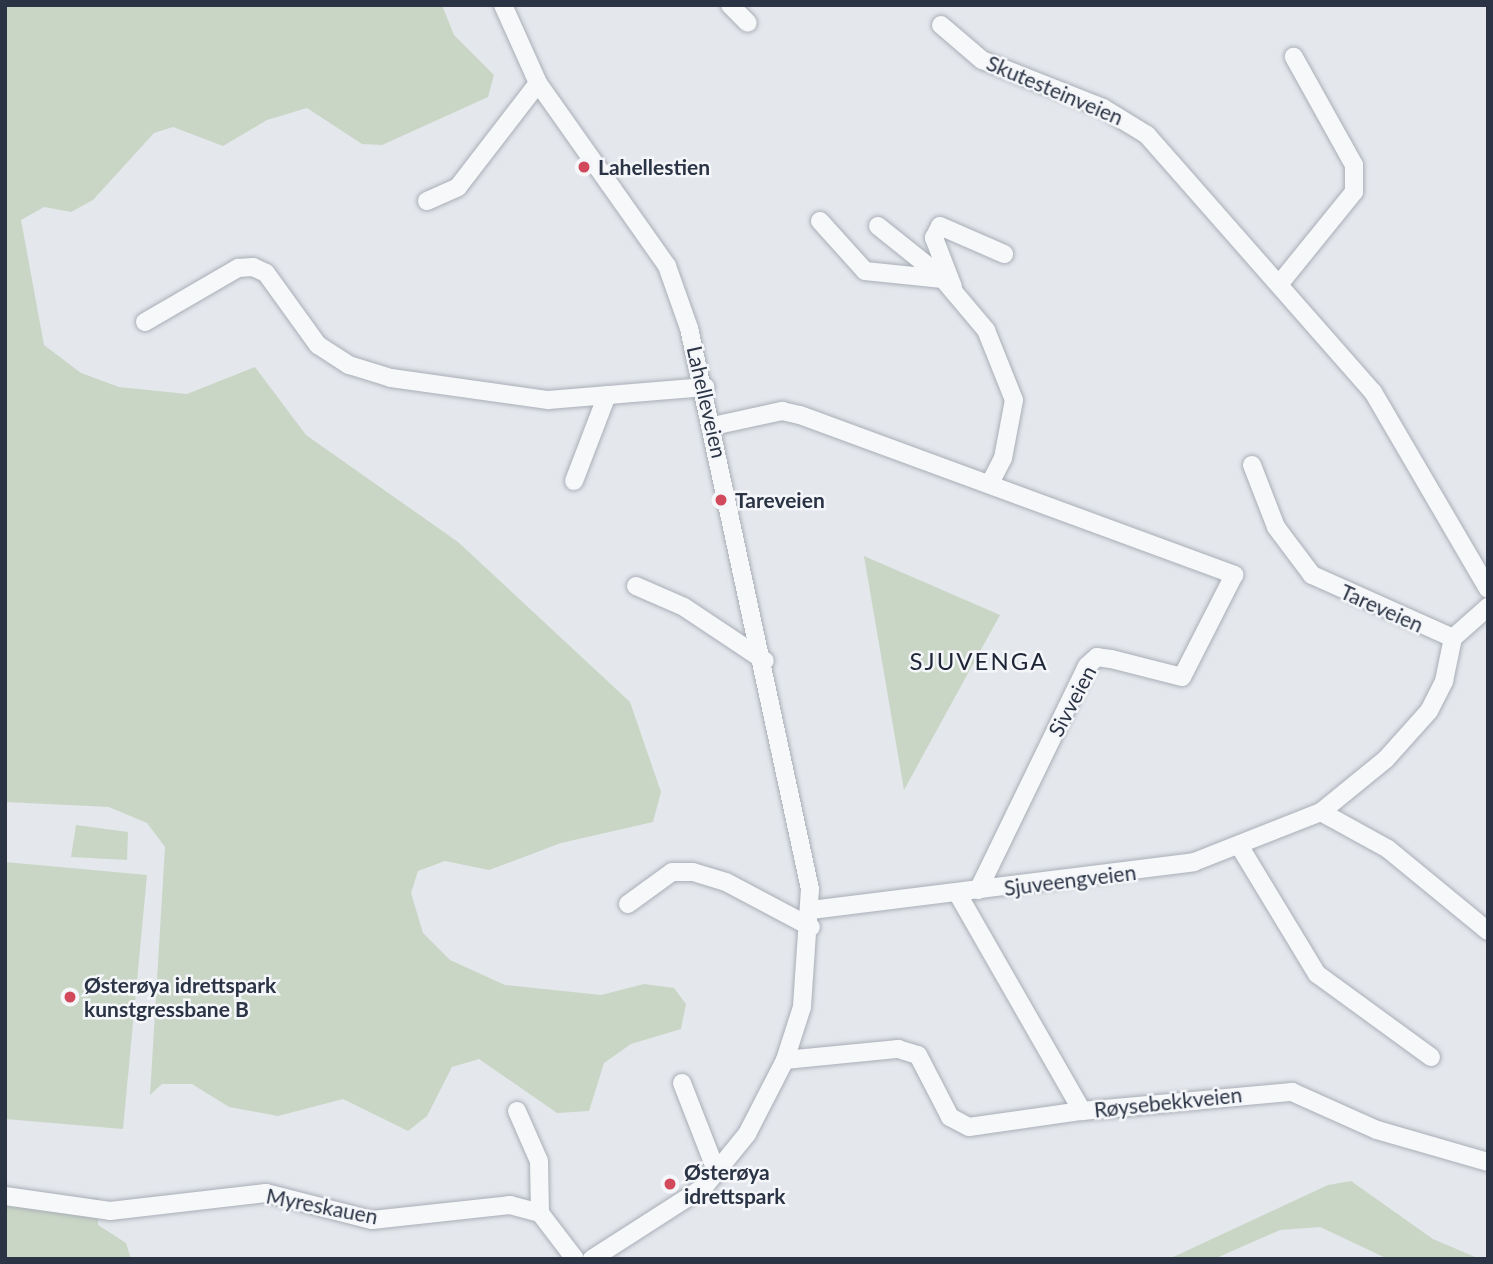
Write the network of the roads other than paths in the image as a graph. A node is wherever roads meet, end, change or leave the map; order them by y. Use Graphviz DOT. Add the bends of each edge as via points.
graph roads {
  1 [pos="503,5"];
  2 [pos="730,5"];
  3 [pos="748,23"];
  4 [pos="941,25"];
  5 [pos="1294,57"];
  6 [pos="538,83"];
  7 [pos="427,201"];
  8 [pos="820,221"];
  9 [pos="878,226"];
  10 [pos="1004,254"];
  11 [pos="1281,282"];
  12 [pos="953,288"];
  13 [pos="145,322"];
  14 [pos="705,387"];
  15 [pos="607,395"];
  16 [pos="713,426"];
  17 [pos="1252,466"];
  18 [pos="574,481"];
  19 [pos="990,483"];
  20 [pos="636,586"];
  21 [pos="1488,589"];
  22 [pos="1488,607"];
  23 [pos="1453,638"];
  24 [pos="765,661"];
  25 [pos="1321,812"];
  26 [pos="1240,847"];
  27 [pos="978,890"];
  28 [pos="959,896"];
  29 [pos="628,904"];
  30 [pos="811,919"];
  31 [pos="1484,929"];
  32 [pos="1488,946"];
  33 [pos="1431,1057"];
  34 [pos="785,1060"];
  35 [pos="682,1083"];
  36 [pos="517,1111"];
  37 [pos="1082,1111"];
  38 [pos="1488,1163"];
  39 [pos="717,1173"];
  40 [pos="5,1196"];
  41 [pos="540,1213"];
  42 [pos="575,1259"];
  43 [pos="592,1259"];
  1 -- 6 [label="street, Lahelleveien"];
  2 -- 3 [label="street"];
  4 -- 11 [label="street, Skutesteinveien" via="982,60 1139,128"];
  5 -- 11 [label="street" via="1354,165 1354,192"];
  6 -- 7 [label="street" via="458,187"];
  6 -- 14 [label="street, Lahelleveien" via="667,266"];
  8 -- 12 [label="street" via="860,268 935,275"];
  9 -- 12 [label="street"];
  10 -- 12 [label="street" via="940,226 933,236"];
  11 -- 21 [label="street, Skutesteinveien" via="1373,392"];
  12 -- 19 [label="street" via="986,330 1013,390 1007,440"];
  13 -- 15 [label="street" via="237,268 253,267 266,273 318,345 349,365 494,397"];
  14 -- 15 [label="street"];
  14 -- 16 [label="street, Lahelleveien"];
  15 -- 18 [label="street"];
  16 -- 19 [label="street" via="782,411"];
  16 -- 24 [label="street, Lahelleveien"];
  17 -- 23 [label="street, Tareveien" via="1276,527 1312,575"];
  19 -- 27 [label="street, Sivveien" via="1234,575 1182,677 1097,657 1087,666"];
  20 -- 24 [label="street" via="684,607"];
  22 -- 23 [label="street"];
  23 -- 25 [label="street, Sjuveengveien" via="1444,681 1429,711 1386,759"];
  24 -- 30 [label="street, Lahelleveien" via="799,816"];
  25 -- 26 [label="street, Sjuveengveien"];
  25 -- 31 [label="street" via="1396,855"];
  26 -- 27 [label="street, Sjuveengveien" via="1135,872"];
  26 -- 33 [label="street" via="1325,982"];
  27 -- 28 [label="street, Sjuveengveien"];
  28 -- 30 [label="street, Sjuveengveien"];
  28 -- 37 [label="street, Røysebekkveien"];
  29 -- 30 [label="street" via="673,872 693,872"];
  30 -- 34 [label="street, Lahelleveien" via="802,1007"];
  31 -- 32 [label="street"];
  34 -- 37 [label="street" via="898,1049 918,1055 950,1116 969,1127"];
  34 -- 39 [label="street, Lahelleveien" via="747,1134"];
  35 -- 39 [label="street"];
  36 -- 41 [label="street" via="539,1161"];
  37 -- 38 [label="street, Røysebekkveien" via="1292,1092 1389,1135"];
  39 -- 43 [label="street, Lahelleveien" via="671,1212"];
  40 -- 41 [label="street, Myreskauen" via="110,1211 266,1193 372,1220 510,1205"];
  41 -- 42 [label="street"];
}
